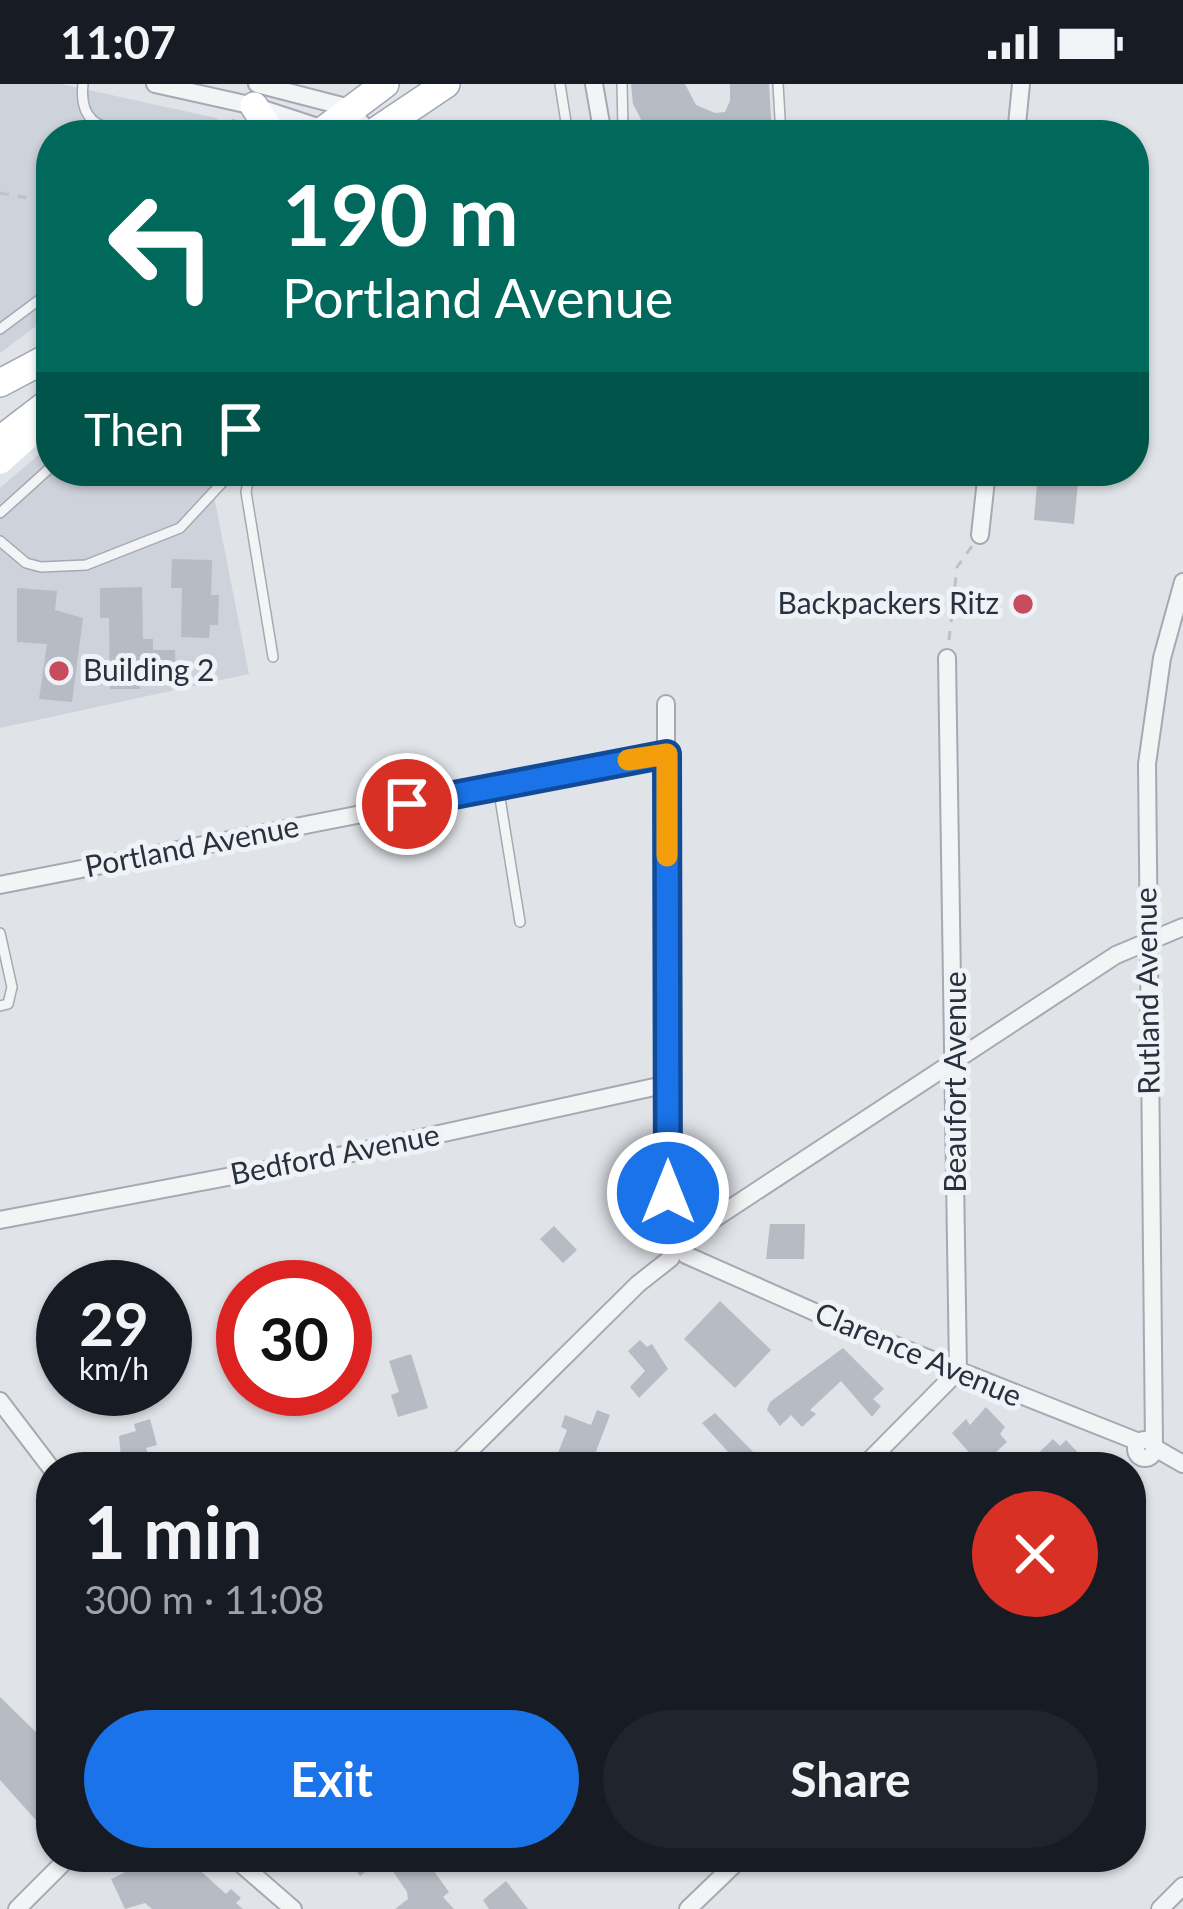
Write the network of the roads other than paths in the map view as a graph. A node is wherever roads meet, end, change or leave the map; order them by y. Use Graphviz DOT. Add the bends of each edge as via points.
graph roads {
  1 [pos="83,84"];
  2 [pos="155,84"];
  3 [pos="386,84"];
  4 [pos="446,84"];
  5 [pos="560,84"];
  6 [pos="594,84"];
  7 [pos="622,84"];
  8 [pos="778,84"];
  9 [pos="1021,84"];
  10 [pos="255,95"];
  11 [pos="350,108"];
  12 [pos="89,120"];
  13 [pos="300,120"];
  14 [pos="338,120"];
  15 [pos="359,120"];
  16 [pos="392,120"];
  17 [pos="566,120"];
  18 [pos="600,120"];
  19 [pos="623,120"];
  20 [pos="780,120"];
  21 [pos="1017,120"];
  22 [pos="36,302"];
  23 [pos="0,329"];
  24 [pos="36,365"];
  25 [pos="36,368"];
  26 [pos="0,383"];
  27 [pos="0,400"];
  28 [pos="36,412"];
  29 [pos="36,430"];
  30 [pos="0,440"];
  31 [pos="0,462"];
  32 [pos="36,481"];
  33 [pos="218,486"];
  34 [pos="247,486"];
  35 [pos="985,486"];
  36 [pos="0,513"];
  37 [pos="980,535"];
  38 [pos="0,542"];
  39 [pos="1183,582"];
  40 [pos="274,657"];
  41 [pos="947,658"];
  42 [pos="667,704"];
  43 [pos="667,754"];
  44 [pos="498,786"];
  45 [pos="0,885"];
  46 [pos="520,922"];
  47 [pos="1183,927"];
  48 [pos="0,933"];
  49 [pos="1146,940"];
  50 [pos="0,1006"];
  51 [pos="955,1061"];
  52 [pos="668,1084"];
  53 [pos="0,1220"];
  54 [pos="677,1248"];
  55 [pos="958,1371"];
  56 [pos="0,1401"];
  57 [pos="39,1452"];
  58 [pos="468,1452"];
  59 [pos="878,1452"];
  60 [pos="1140,1452"];
  61 [pos="1142,1452"];
  62 [pos="1146,1454"];
  63 [pos="1182,1464"];
  64 [pos="54,1872"];
  65 [pos="250,1872"];
  66 [pos="726,1872"];
  67 [pos="1183,1886"];
  68 [pos="17,1909"];
  69 [pos="293,1909"];
  70 [pos="688,1909"];
  71 [pos="1160,1909"];
  1 -- 12 [label="lane"];
  2 -- 10 [label="street"];
  3 -- 11 [label="main road"];
  4 -- 16 [label="main road"];
  5 -- 17 [label="lane"];
  6 -- 18 [label="street"];
  7 -- 19 [label="lane"];
  8 -- 20 [label="lane"];
  9 -- 21 [label="street"];
  10 -- 11 [label="street"];
  10 -- 13 [label="street"];
  11 -- 14 [label="main road"];
  11 -- 15 [label="street"];
  22 -- 23 [label="lane"];
  24 -- 26 [label="main road"];
  25 -- 27 [label="main road"];
  28 -- 30 [label="main road"];
  29 -- 31 [label="main road"];
  32 -- 36 [label="lane"];
  33 -- 38 [label="lane" via="180,528 86,565 41,567"];
  34 -- 40 [label="lane"];
  35 -- 37 [label="street"];
  39 -- 49 [label="street, Rutland Avenue" via="1148,740"];
  41 -- 51 [label="street, Beaufort Avenue"];
  42 -- 43 [label="street"];
  43 -- 44 [label="street, Portland Avenue"];
  43 -- 52 [label="street"];
  44 -- 45 [label="street, Portland Avenue"];
  44 -- 46 [label="lane"];
  47 -- 49 [label="street"];
  48 -- 50 [label="lane" via="12,987"];
  49 -- 51 [label="street"];
  49 -- 61 [label="street, Rutland Avenue" via="1151,1405"];
  51 -- 54 [label="street"];
  51 -- 55 [label="street, Beaufort Avenue"];
  52 -- 53 [label="street, Bedford Avenue"];
  52 -- 54 [label="street"];
  54 -- 55 [label="street, Clarence Avenue"];
  54 -- 58 [label="street"];
  55 -- 59 [label="street"];
  55 -- 60 [label="street, Clarence Avenue"];
  56 -- 57 [label="street"];
  62 -- 63 [label="street, Clarence Avenue"];
  64 -- 68 [label="street"];
  65 -- 69 [label="street"];
  66 -- 70 [label="street"];
  67 -- 71 [label="street"];
}
